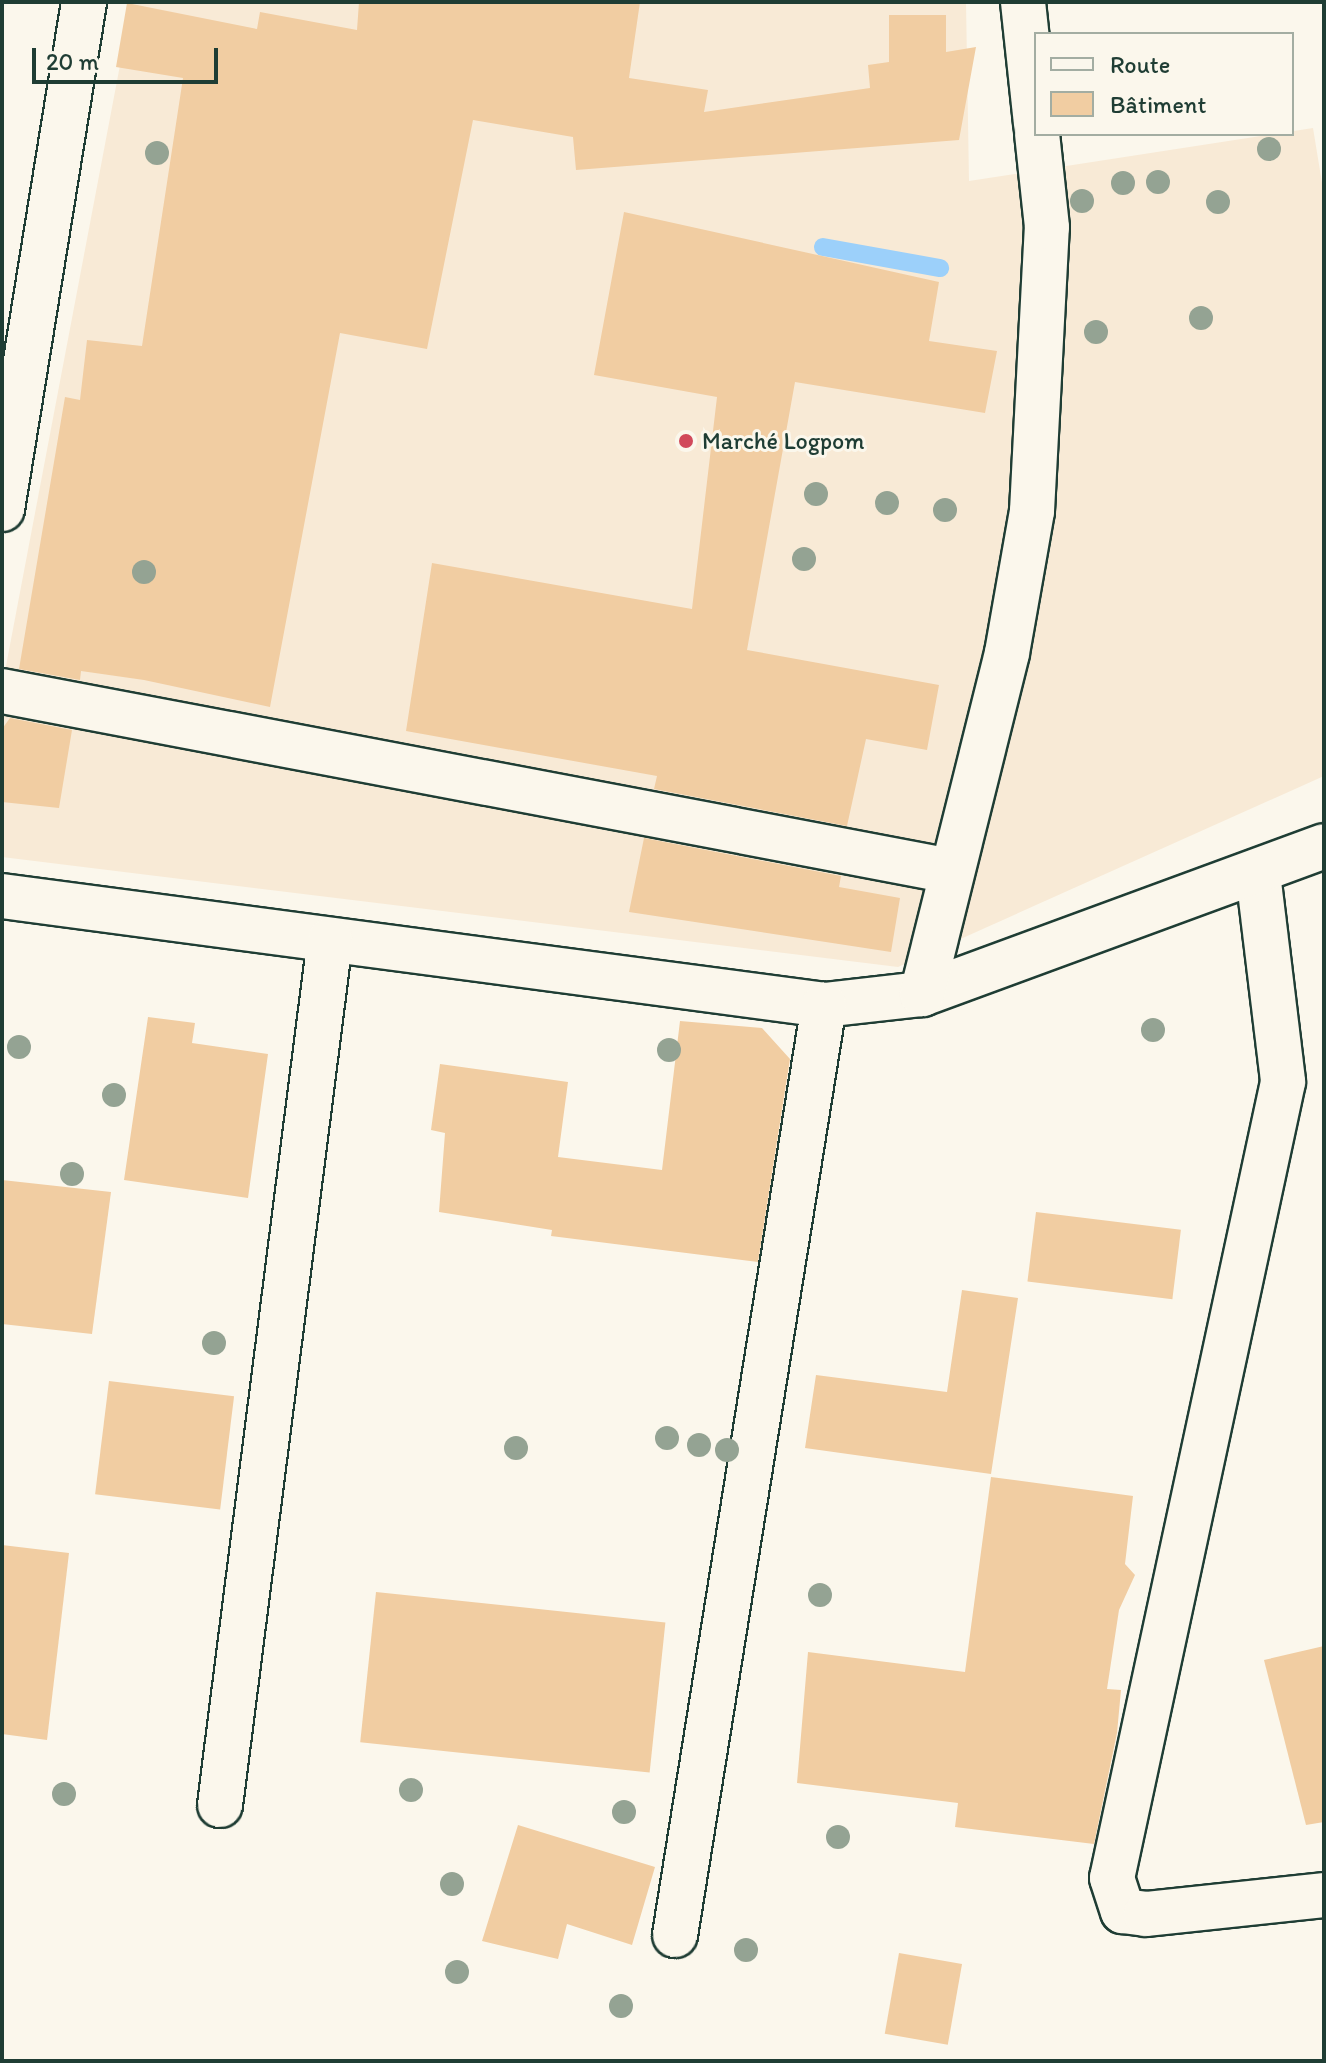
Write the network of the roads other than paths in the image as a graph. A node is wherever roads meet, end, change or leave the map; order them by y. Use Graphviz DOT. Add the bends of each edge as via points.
graph roads {
  1 [pos="84,2"];
  2 [pos="1023,2"];
  3 [pos="1034,105"];
  4 [pos="1037,136"];
  5 [pos="2,509"];
  6 [pos="2,691"];
  7 [pos="1324,846"];
  8 [pos="951,871"];
  9 [pos="1258,874"];
  10 [pos="2,896"];
  11 [pos="330,940"];
  12 [pos="922,994"];
  13 [pos="824,1005"];
  14 [pos="220,1805"];
  15 [pos="1324,1895"];
  16 [pos="675,1935"];
  1 -- 5 [label="street"];
  2 -- 3 [label="street"];
  4 -- 8 [label="street" via="1047,227 1032,511 1007,653"];
  6 -- 8 [label="street"];
  7 -- 9 [label="street"];
  8 -- 12 [label="street"];
  9 -- 12 [label="street"];
  9 -- 15 [label="street" via="1283,1082 1112,1878 1123,1911 1146,1914"];
  10 -- 11 [label="street"];
  11 -- 13 [label="street"];
  11 -- 14 [label="street"];
  12 -- 13 [label="street"];
  13 -- 16 [label="street"];
}
